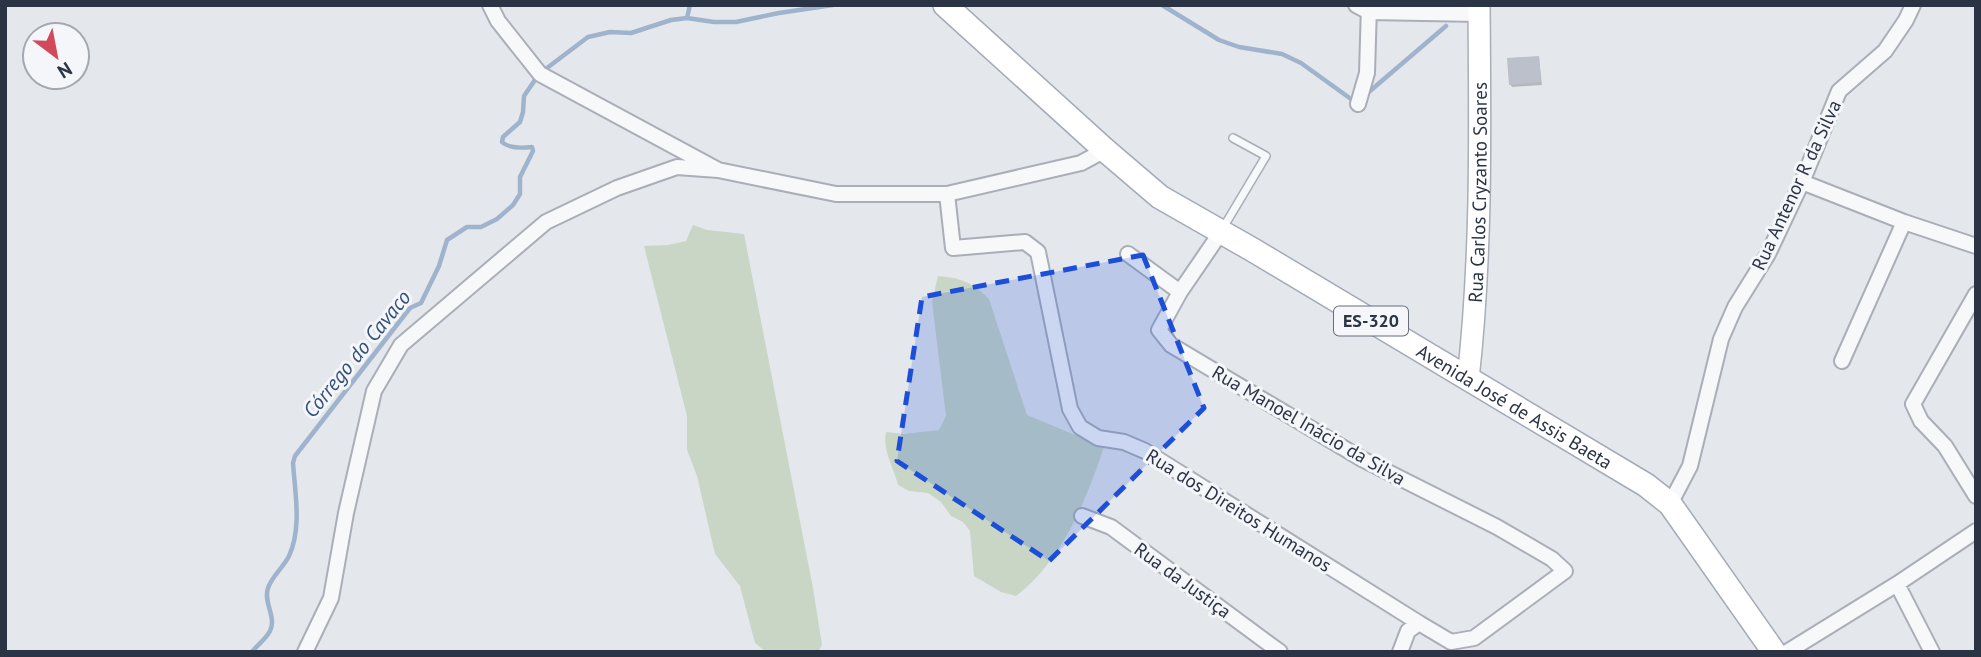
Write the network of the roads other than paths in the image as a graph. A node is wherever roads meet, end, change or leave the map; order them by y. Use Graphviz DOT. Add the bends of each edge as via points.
graph roads {
  1 [pos="491,5"];
  2 [pos="945,5"];
  3 [pos="1356,5"];
  4 [pos="1913,5"];
  5 [pos="1369,9"];
  6 [pos="1479,9"];
  7 [pos="1358,104"];
  8 [pos="1233,138"];
  9 [pos="1105,150"];
  10 [pos="718,170"];
  11 [pos="1802,182"];
  12 [pos="947,194"];
  13 [pos="1904,222"];
  14 [pos="1221,232"];
  15 [pos="1976,247"];
  16 [pos="1128,254"];
  17 [pos="1180,292"];
  18 [pos="1976,294"];
  19 [pos="1842,361"];
  20 [pos="1468,379"];
  21 [pos="1976,496"];
  22 [pos="1670,503"];
  23 [pos="1082,516"];
  24 [pos="1976,531"];
  25 [pos="1897,584"];
  26 [pos="1419,623"];
  27 [pos="305,652"];
  28 [pos="1280,652"];
  29 [pos="1400,652"];
  30 [pos="1774,652"];
  31 [pos="1787,652"];
  32 [pos="1932,652"];
  1 -- 10 [label="street" via="498,21 540,74"];
  2 -- 9 [label="main road, Avenida José de Assis Baeta / ES-320"];
  3 -- 5 [label="street"];
  4 -- 11 [label="street, Rua Antenor R da Silva" via="1885,51 1839,91"];
  5 -- 6 [label="street"];
  5 -- 7 [label="street" via="1367,73"];
  6 -- 20 [label="street, Rua Carlos Cryzanto Soares" via="1474,327"];
  8 -- 14 [label="lane" via="1266,156"];
  9 -- 12 [label="street" via="1081,163"];
  9 -- 14 [label="main road, Avenida José de Assis Baeta / ES-320" via="1160,197"];
  10 -- 12 [label="street" via="836,194"];
  10 -- 27 [label="street" via="677,167 617,188 546,222 401,345 374,391 331,598"];
  11 -- 13 [label="street"];
  11 -- 22 [label="street, Rua Antenor R da Silva" via="1721,339 1690,466"];
  12 -- 26 [label="street, Rua dos Direitos Humanos" via="953,248 1025,242 1038,251 1069,409 1080,427 1098,438 1144,451"];
  13 -- 15 [label="street"];
  13 -- 19 [label="street"];
  14 -- 17 [label="street, Rua Manoel Inácio da Silva"];
  14 -- 20 [label="main road, Avenida José de Assis Baeta / ES-320"];
  16 -- 17 [label="street"];
  17 -- 26 [label="street, Rua Manoel Inácio da Silva" via="1159,330 1171,345 1362,459 1497,527 1565,570 1474,638 1451,642"];
  18 -- 21 [label="street" via="1913,404"];
  20 -- 22 [label="main road, Avenida José de Assis Baeta / ES-320"];
  22 -- 30 [label="main road, Avenida José de Assis Baeta / ES-320"];
  23 -- 28 [label="street, Rua da Justiça" via="1111,527"];
  24 -- 25 [label="street"];
  25 -- 31 [label="street"];
  25 -- 32 [label="street"];
  26 -- 29 [label="street" via="1408,631"];
}
